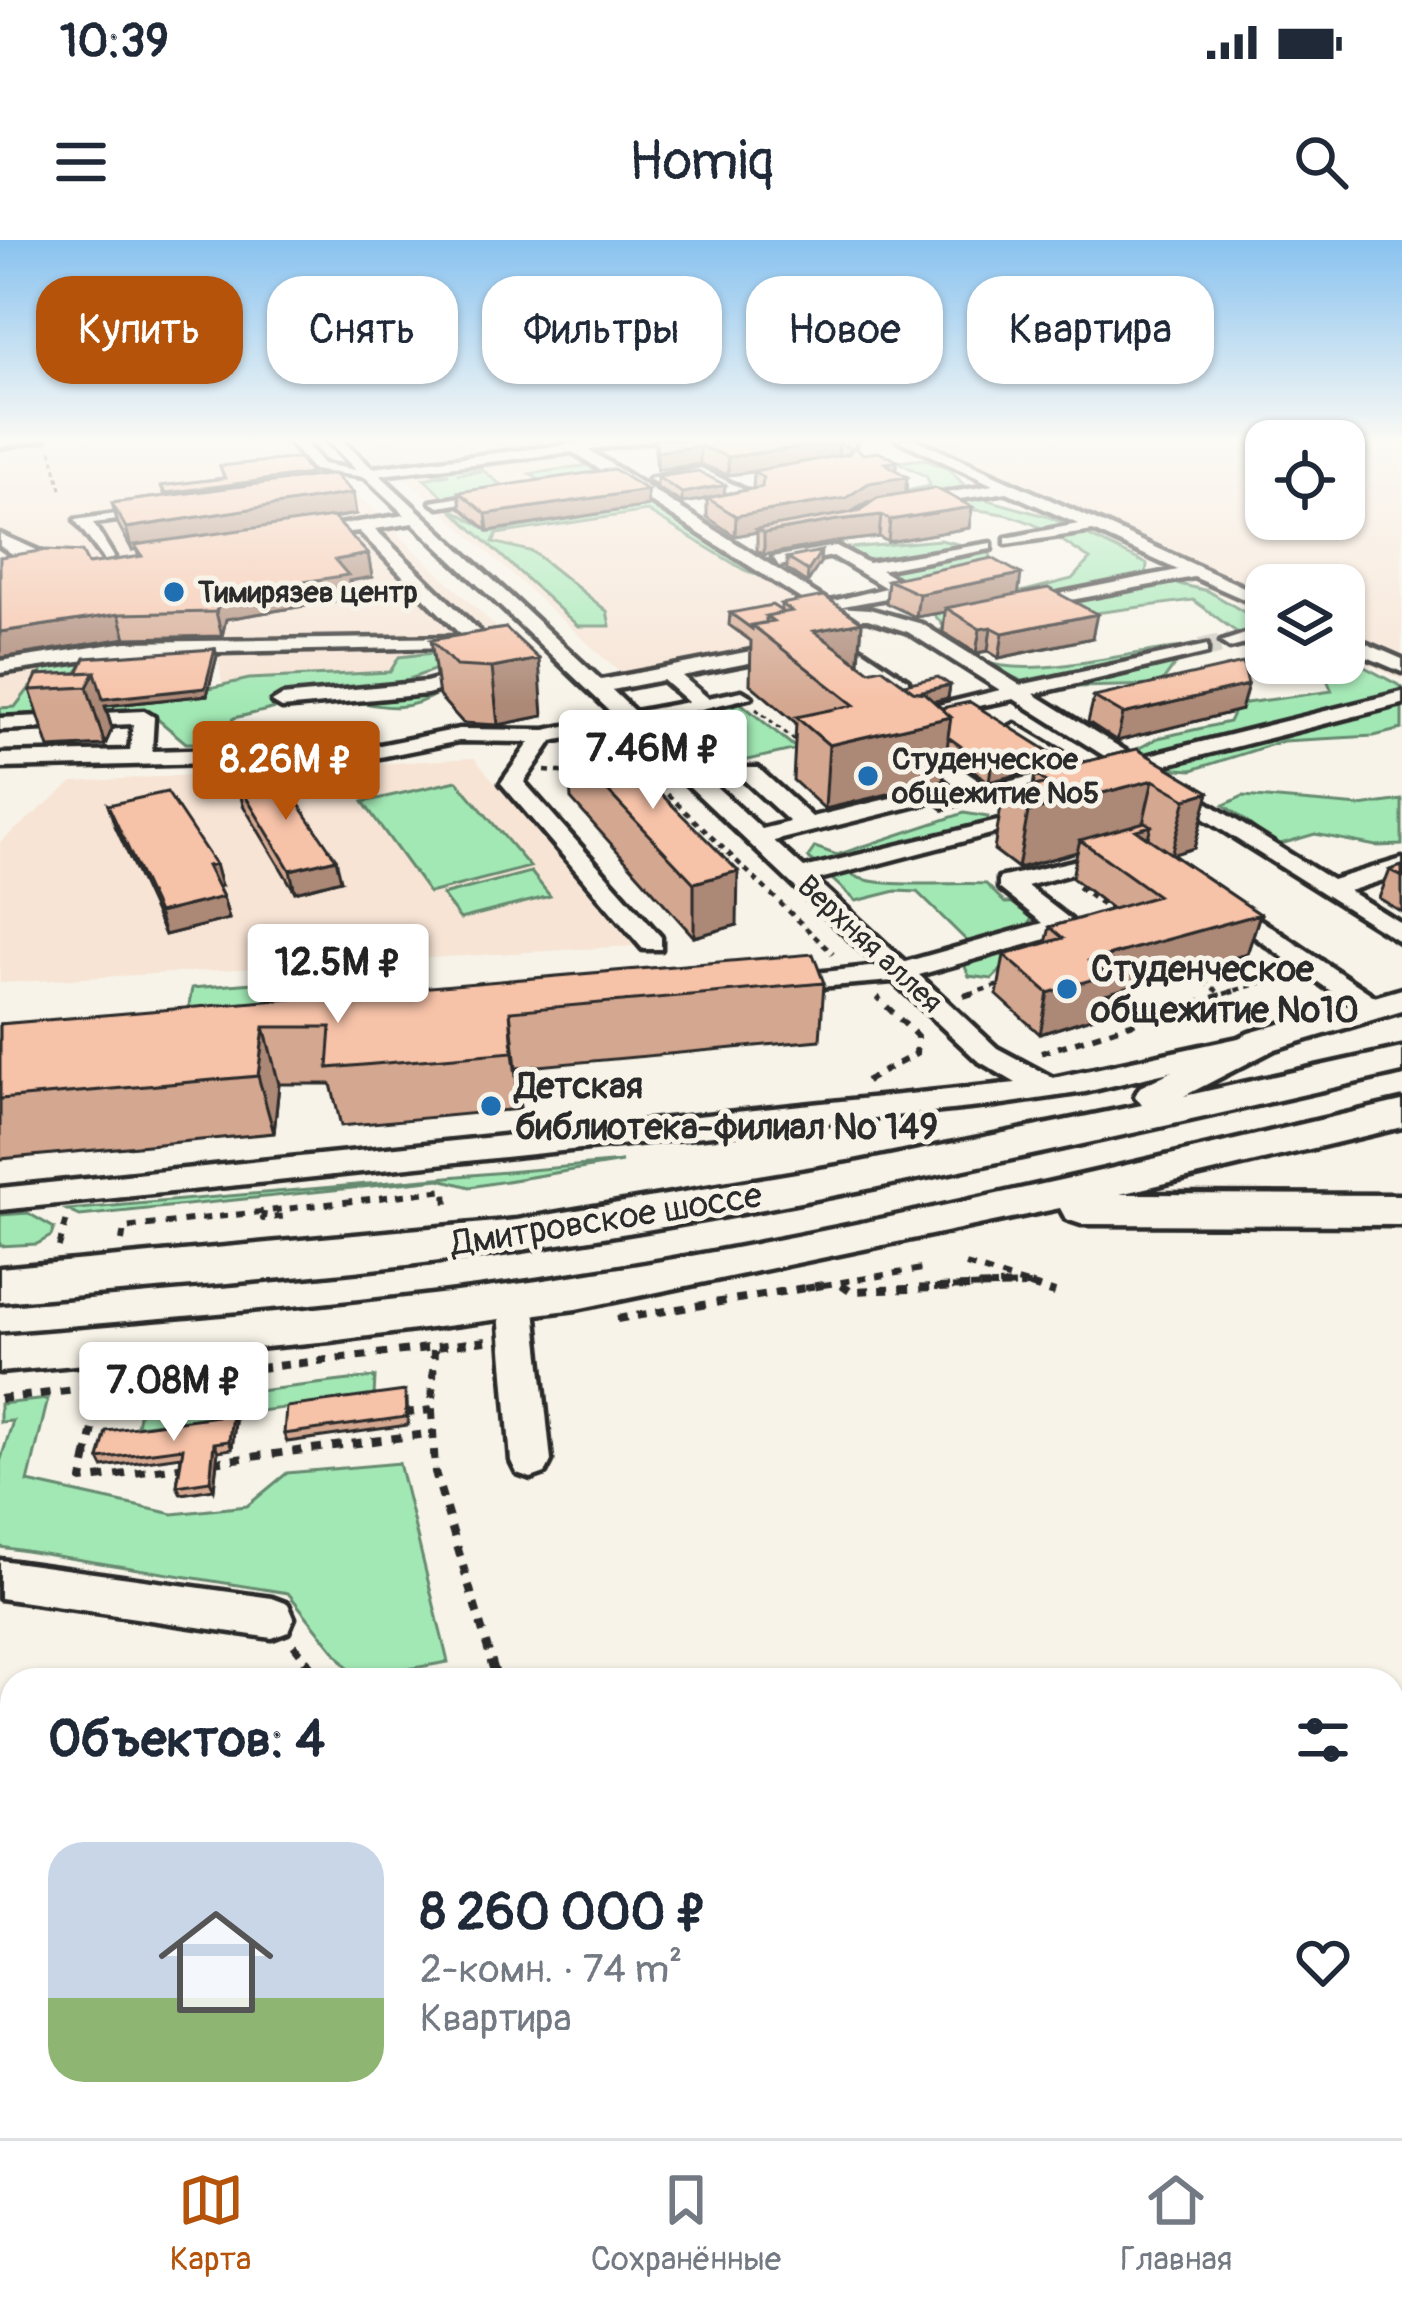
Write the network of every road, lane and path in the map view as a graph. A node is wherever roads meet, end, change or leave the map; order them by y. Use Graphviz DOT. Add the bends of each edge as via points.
graph roads {
  1 [pos="87,528"];
  2 [pos="353,528"];
  3 [pos="365,528"];
  4 [pos="426,528"];
  5 [pos="714,528"];
  6 [pos="1086,528"];
  7 [pos="1098,528"];
  8 [pos="0,539"];
  9 [pos="274,540"];
  10 [pos="1012,541"];
  11 [pos="985,546"];
  12 [pos="107,562"];
  13 [pos="760,565"];
  14 [pos="74,566"];
  15 [pos="866,568"];
  16 [pos="1195,572"];
  17 [pos="1245,595"];
  18 [pos="830,610"];
  19 [pos="1004,610"];
  20 [pos="938,623"];
  21 [pos="915,628"];
  22 [pos="542,636"];
  23 [pos="1245,639"];
  24 [pos="839,640"];
  25 [pos="479,642"];
  26 [pos="1230,642"];
  27 [pos="1200,649"];
  28 [pos="1365,649"];
  29 [pos="565,657"];
  30 [pos="536,663"];
  31 [pos="1402,666"];
  32 [pos="0,667"];
  33 [pos="513,667"];
  34 [pos="667,673"];
  35 [pos="596,687"];
  36 [pos="869,691"];
  37 [pos="1014,693"];
  38 [pos="742,697"];
  39 [pos="1402,698"];
  40 [pos="282,702"];
  41 [pos="703,704"];
  42 [pos="973,704"];
  43 [pos="909,718"];
  44 [pos="629,719"];
  45 [pos="0,724"];
  46 [pos="598,725"];
  47 [pos="544,736"];
  48 [pos="802,746"];
  49 [pos="141,754"];
  50 [pos="929,754"];
  51 [pos="0,761"];
  52 [pos="1128,763"];
  53 [pos="1077,771"];
  54 [pos="750,773"];
  55 [pos="1160,782"];
  56 [pos="970,785"];
  57 [pos="1116,794"];
  58 [pos="1072,805"];
  59 [pos="808,825"];
  60 [pos="756,838"];
  61 [pos="1141,847"];
  62 [pos="1402,866"];
  63 [pos="1056,870"];
  64 [pos="797,877"];
  65 [pos="1198,886"];
  66 [pos="1328,889"];
  67 [pos="1111,912"];
  68 [pos="1402,935"];
  69 [pos="652,943"];
  70 [pos="1166,953"];
  71 [pos="1313,965"];
  72 [pos="899,972"];
  73 [pos="858,979"];
  74 [pos="1014,980"];
  75 [pos="739,989"];
  76 [pos="1222,995"];
  77 [pos="955,999"];
  78 [pos="1387,1004"];
  79 [pos="1262,1041"];
  80 [pos="916,1054"];
  81 [pos="987,1054"];
  82 [pos="1023,1059"];
  83 [pos="1402,1060"];
  84 [pos="1048,1088"];
  85 [pos="989,1096"];
  86 [pos="1402,1114"];
  87 [pos="1054,1138"];
  88 [pos="0,1199"];
  89 [pos="48,1209"];
  90 [pos="447,1209"];
  91 [pos="1402,1210"];
  92 [pos="264,1212"];
  93 [pos="286,1216"];
  94 [pos="966,1216"];
  95 [pos="121,1248"];
  96 [pos="57,1253"];
  97 [pos="965,1265"];
  98 [pos="922,1269"];
  99 [pos="838,1284"];
  100 [pos="1030,1285"];
  101 [pos="0,1286"];
  102 [pos="1054,1293"];
  103 [pos="518,1318"];
  104 [pos="610,1321"];
  105 [pos="434,1350"];
  106 [pos="0,1354"];
  107 [pos="102,1390"];
  108 [pos="0,1399"];
  109 [pos="432,1410"];
  110 [pos="387,1415"];
  111 [pos="434,1433"];
  112 [pos="106,1453"];
  113 [pos="87,1455"];
  114 [pos="531,1461"];
  115 [pos="0,1579"];
  116 [pos="272,1618"];
  117 [pos="312,1668"];
  118 [pos="492,1668"];
  1 -- 12 [label="street"];
  2 -- 9 [label="street"];
  3 -- 25 [label="street"];
  4 -- 22 [label="street, Верхняя аллея"];
  5 -- 13 [label="street"];
  6 -- 10 [label="street"];
  7 -- 16 [label="street"];
  8 -- 14 [label="street" via="33,559"];
  11 -- 15 [label="street"];
  13 -- 15 [label="street" via="836,551"];
  13 -- 18 [label="street"];
  15 -- 18 [label="street" via="902,590"];
  16 -- 17 [label="street"];
  16 -- 19 [label="street"];
  18 -- 21 [label="street"];
  18 -- 24 [label="street"];
  20 -- 21 [label="street"];
  21 -- 37 [label="street"];
  22 -- 25 [label="street"];
  22 -- 29 [label="street, Верхняя аллея"];
  23 -- 26 [label="street"];
  24 -- 34 [label="street"];
  24 -- 36 [label="street" via="901,684"];
  25 -- 32 [label="street" via="126,648"];
  27 -- 37 [label="street"];
  28 -- 31 [label="street"];
  29 -- 30 [label="street"];
  29 -- 35 [label="street, Верхняя аллея"];
  33 -- 40 [label="street" via="427,688"];
  34 -- 35 [label="street"];
  34 -- 41 [label="street"];
  35 -- 44 [label="street, Верхняя аллея"];
  37 -- 42 [label="street"];
  37 -- 52 [label="street"];
  38 -- 41 [label="street"];
  38 -- 48 [label="path"];
  39 -- 52 [label="street"];
  41 -- 44 [label="street"];
  42 -- 43 [label="street"];
  42 -- 53 [label="street"];
  44 -- 46 [label="street"];
  44 -- 60 [label="street, Верхняя аллея"];
  45 -- 49 [label="street" via="144,717"];
  46 -- 47 [label="street"];
  46 -- 73 [label="path"];
  47 -- 49 [label="street" via="459,735 380,751"];
  47 -- 69 [label="street" via="512,783"];
  49 -- 51 [label="street"];
  50 -- 56 [label="street"];
  52 -- 53 [label="street"];
  52 -- 55 [label="street"];
  53 -- 56 [label="street" via="984,795"];
  54 -- 59 [label="street"];
  55 -- 57 [label="street"];
  55 -- 66 [label="street"];
  56 -- 59 [label="street"];
  58 -- 64 [label="street"];
  59 -- 60 [label="street"];
  60 -- 64 [label="street, Верхняя аллея"];
  61 -- 63 [label="street"];
  62 -- 66 [label="street"];
  63 -- 67 [label="path"];
  63 -- 72 [label="street" via="1008,884 1062,926"];
  64 -- 72 [label="street, Верхняя аллея"];
  65 -- 71 [label="street"];
  66 -- 68 [label="street"];
  70 -- 76 [label="path"];
  71 -- 76 [label="path"];
  71 -- 78 [label="street"];
  72 -- 73 [label="street"];
  72 -- 81 [label="street, Верхняя аллея"];
  73 -- 75 [label="street"];
  73 -- 80 [label="path" via="916,1036"];
  74 -- 77 [label="path"];
  76 -- 82 [label="path"];
  78 -- 79 [label="main road"];
  79 -- 84 [label="street"];
  79 -- 87 [label="main road" via="1197,1078"];
  81 -- 84 [label="street, Верхняя аллея"];
  81 -- 85 [label="street" via="996,1072"];
  83 -- 87 [label="main road, Дмитровское шоссе"];
  84 -- 85 [label="street"];
  85 -- 88 [label="street"];
  86 -- 94 [label="main road"];
  87 -- 101 [label="main road, Дмитровское шоссе" via="513,1236"];
  89 -- 96 [label="path" via="68,1218"];
  90 -- 92 [label="path" via="448,1188"];
  91 -- 94 [label="main road" via="1259,1214 1125,1206"];
  92 -- 93 [label="path" via="263,1219"];
  92 -- 95 [label="path" via="124,1228"];
  94 -- 103 [label="main road, Дмитровское шоссе"];
  97 -- 100 [label="path"];
  98 -- 99 [label="path"];
  99 -- 100 [label="path" via="850,1291"];
  99 -- 104 [label="path"];
  100 -- 102 [label="path"];
  103 -- 105 [label="path"];
  103 -- 106 [label="main road, Дмитровское шоссе"];
  103 -- 114 [label="street"];
  105 -- 107 [label="path"];
  105 -- 109 [label="path"];
  107 -- 108 [label="path"];
  107 -- 113 [label="path"];
  109 -- 110 [label="path"];
  109 -- 111 [label="path"];
  111 -- 113 [label="path" via="82,1480"];
  111 -- 118 [label="path" via="435,1472"];
  112 -- 113 [label="path"];
  115 -- 116 [label="street"];
  116 -- 117 [label="path"];
}
